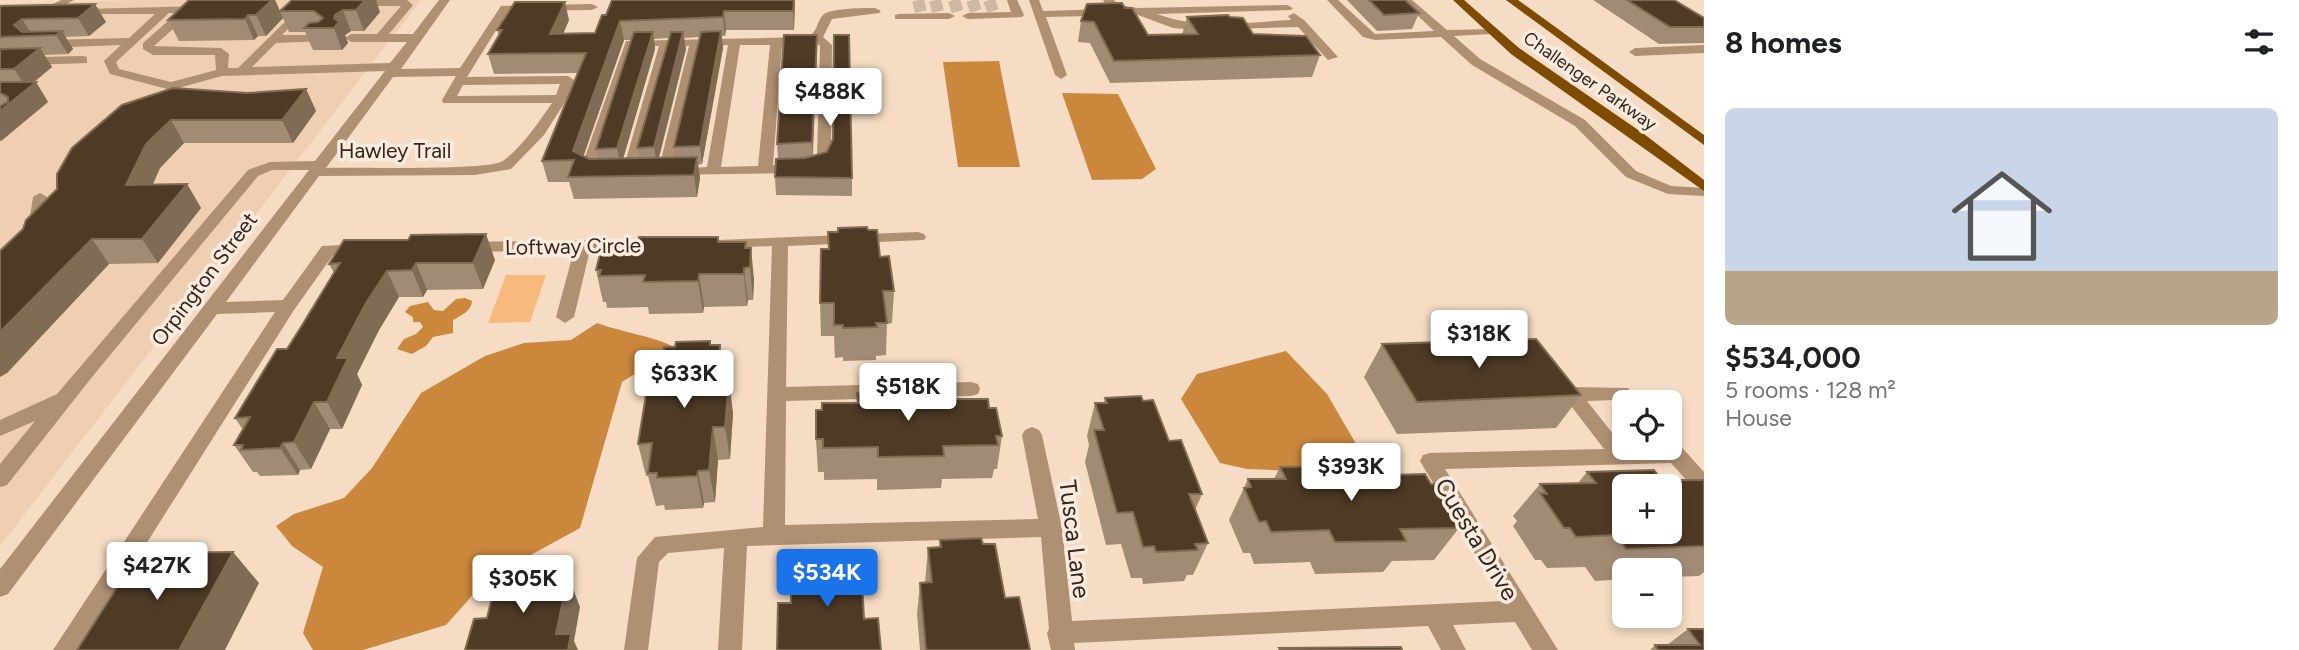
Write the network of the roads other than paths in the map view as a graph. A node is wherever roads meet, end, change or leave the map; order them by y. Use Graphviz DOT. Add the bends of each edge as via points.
graph roads {
  1 [pos="69,0"];
  2 [pos="124,0"];
  3 [pos="177,0"];
  4 [pos="445,0"];
  5 [pos="1012,0"];
  6 [pos="1034,0"];
  7 [pos="1108,0"];
  8 [pos="1332,0"];
  9 [pos="1342,0"];
  10 [pos="1406,0"];
  11 [pos="1458,0"];
  12 [pos="1511,0"];
  13 [pos="339,3"];
  14 [pos="1283,4"];
  15 [pos="303,6"];
  16 [pos="592,7"];
  17 [pos="213,9"];
  18 [pos="166,10"];
  19 [pos="187,10"];
  20 [pos="84,12"];
  21 [pos="109,12"];
  22 [pos="1141,12"];
  23 [pos="875,13"];
  24 [pos="974,14"];
  25 [pos="1039,14"];
  26 [pos="0,15"];
  27 [pos="942,15"];
  28 [pos="1301,23"];
  29 [pos="1492,31"];
  30 [pos="1364,32"];
  31 [pos="1446,36"];
  32 [pos="351,38"];
  33 [pos="380,38"];
  34 [pos="417,38"];
  35 [pos="817,38"];
  36 [pos="272,39"];
  37 [pos="323,39"];
  38 [pos="132,41"];
  39 [pos="735,41"];
  40 [pos="776,41"];
  41 [pos="666,42"];
  42 [pos="696,42"];
  43 [pos="34,44"];
  44 [pos="1704,49"];
  45 [pos="1635,52"];
  46 [pos="1332,57"];
  47 [pos="83,60"];
  48 [pos="0,62"];
  49 [pos="393,70"];
  50 [pos="242,71"];
  51 [pos="222,72"];
  52 [pos="1061,75"];
  53 [pos="461,76"];
  54 [pos="561,99"];
  55 [pos="1704,141"];
  56 [pos="317,168"];
  57 [pos="765,170"];
  58 [pos="713,171"];
  59 [pos="647,173"];
  60 [pos="1704,190"];
  61 [pos="40,197"];
  62 [pos="918,237"];
  63 [pos="26,241"];
  64 [pos="780,242"];
  65 [pos="701,243"];
  66 [pos="675,244"];
  67 [pos="583,245"];
  68 [pos="449,248"];
  69 [pos="382,249"];
  70 [pos="288,306"];
  71 [pos="209,308"];
  72 [pos="565,317"];
  73 [pos="971,388"];
  74 [pos="1612,393"];
  75 [pos="777,394"];
  76 [pos="64,398"];
  77 [pos="0,429"];
  78 [pos="1032,435"];
  79 [pos="1612,445"];
  80 [pos="1612,457"];
  81 [pos="1681,460"];
  82 [pos="0,479"];
  83 [pos="1704,486"];
  84 [pos="1051,528"];
  85 [pos="774,535"];
  86 [pos="736,539"];
  87 [pos="0,587"];
  88 [pos="1521,611"];
  89 [pos="1434,615"];
  90 [pos="1061,642"];
  91 [pos="65,650"];
  92 [pos="636,650"];
  93 [pos="730,650"];
  94 [pos="1454,650"];
  95 [pos="1546,650"];
  1 -- 26 [label="street" via="50,10"];
  2 -- 21 [label="street"];
  3 -- 18 [label="street"];
  4 -- 34 [label="street, Orpington Street"];
  5 -- 24 [label="street" via="1018,15"];
  6 -- 25 [label="street"];
  7 -- 22 [label="street" via="1114,8"];
  8 -- 30 [label="street"];
  9 -- 30 [label="street" via="1366,25"];
  10 -- 31 [label="street"];
  11 -- 29 [label="main road, Challenger Parkway"];
  12 -- 55 [label="main road, Challenger Parkway"];
  13 -- 33 [label="street" via="408,5"];
  14 -- 22 [label="street"];
  14 -- 28 [label="street"];
  15 -- 36 [label="street"];
  16 -- 53 [label="street" via="505,8"];
  17 -- 19 [label="street"];
  18 -- 19 [label="street"];
  18 -- 21 [label="street"];
  18 -- 38 [label="street"];
  19 -- 51 [label="street" via="147,46 153,51 217,51 223,54"];
  20 -- 21 [label="street"];
  22 -- 25 [label="street"];
  22 -- 28 [label="street" via="1177,26"];
  23 -- 27 [label="street"];
  23 -- 35 [label="street" via="833,14"];
  25 -- 52 [label="street"];
  28 -- 46 [label="street"];
  29 -- 31 [label="street"];
  29 -- 60 [label="main road, Challenger Parkway"];
  30 -- 31 [label="street" via="1376,37"];
  31 -- 60 [label="street" via="1476,62 1580,123 1631,174 1668,190"];
  32 -- 33 [label="street"];
  33 -- 34 [label="street"];
  34 -- 49 [label="street, Orpington Street"];
  35 -- 40 [label="street"];
  35 -- 57 [label="street" via="826,45 824,157 820,166"];
  36 -- 37 [label="street"];
  36 -- 50 [label="street"];
  38 -- 43 [label="street"];
  38 -- 51 [label="street" via="110,61 114,71 171,86"];
  39 -- 40 [label="street"];
  39 -- 42 [label="street"];
  39 -- 58 [label="street"];
  40 -- 57 [label="street"];
  41 -- 42 [label="street"];
  41 -- 59 [label="street"];
  41 -- 59 [label="street" via="630,43 587,170 594,174"];
  42 -- 59 [label="street"];
  44 -- 45 [label="street"];
  47 -- 48 [label="street"];
  49 -- 50 [label="street"];
  49 -- 53 [label="street"];
  49 -- 56 [label="street, Orpington Street"];
  50 -- 51 [label="street"];
  53 -- 54 [label="street" via="568,80"];
  53 -- 54 [label="street" via="447,100"];
  54 -- 56 [label="street, Hawley Trail" via="539,132 506,166 474,171"];
  56 -- 71 [label="street, Orpington Street"];
  56 -- 76 [label="street, Hawley Trail" via="270,166 253,173"];
  57 -- 58 [label="street"];
  58 -- 59 [label="street"];
  61 -- 63 [label="street" via="35,232"];
  62 -- 64 [label="street"];
  64 -- 65 [label="street"];
  64 -- 75 [label="street"];
  66 -- 67 [label="street, Loftway Circle"];
  67 -- 68 [label="street, Loftway Circle"];
  67 -- 72 [label="street"];
  69 -- 70 [label="street" via="328,250"];
  70 -- 71 [label="street"];
  70 -- 91 [label="street"];
  71 -- 87 [label="street, Orpington Street"];
  73 -- 75 [label="street"];
  74 -- 79 [label="street" via="1570,394"];
  75 -- 85 [label="street"];
  76 -- 77 [label="street"];
  76 -- 82 [label="street, Hawley Trail"];
  78 -- 84 [label="street, Tusca Lane"];
  80 -- 88 [label="street, Cuesta Drive" via="1430,461"];
  81 -- 83 [label="street, Cuesta Drive"];
  84 -- 85 [label="street"];
  84 -- 90 [label="street, Tusca Lane"];
  85 -- 86 [label="street"];
  86 -- 92 [label="street" via="663,544 648,558"];
  86 -- 93 [label="street"];
  88 -- 89 [label="street, Cuesta Drive"];
  88 -- 95 [label="street"];
  89 -- 90 [label="street, Cuesta Drive"];
  89 -- 94 [label="street"];
}
